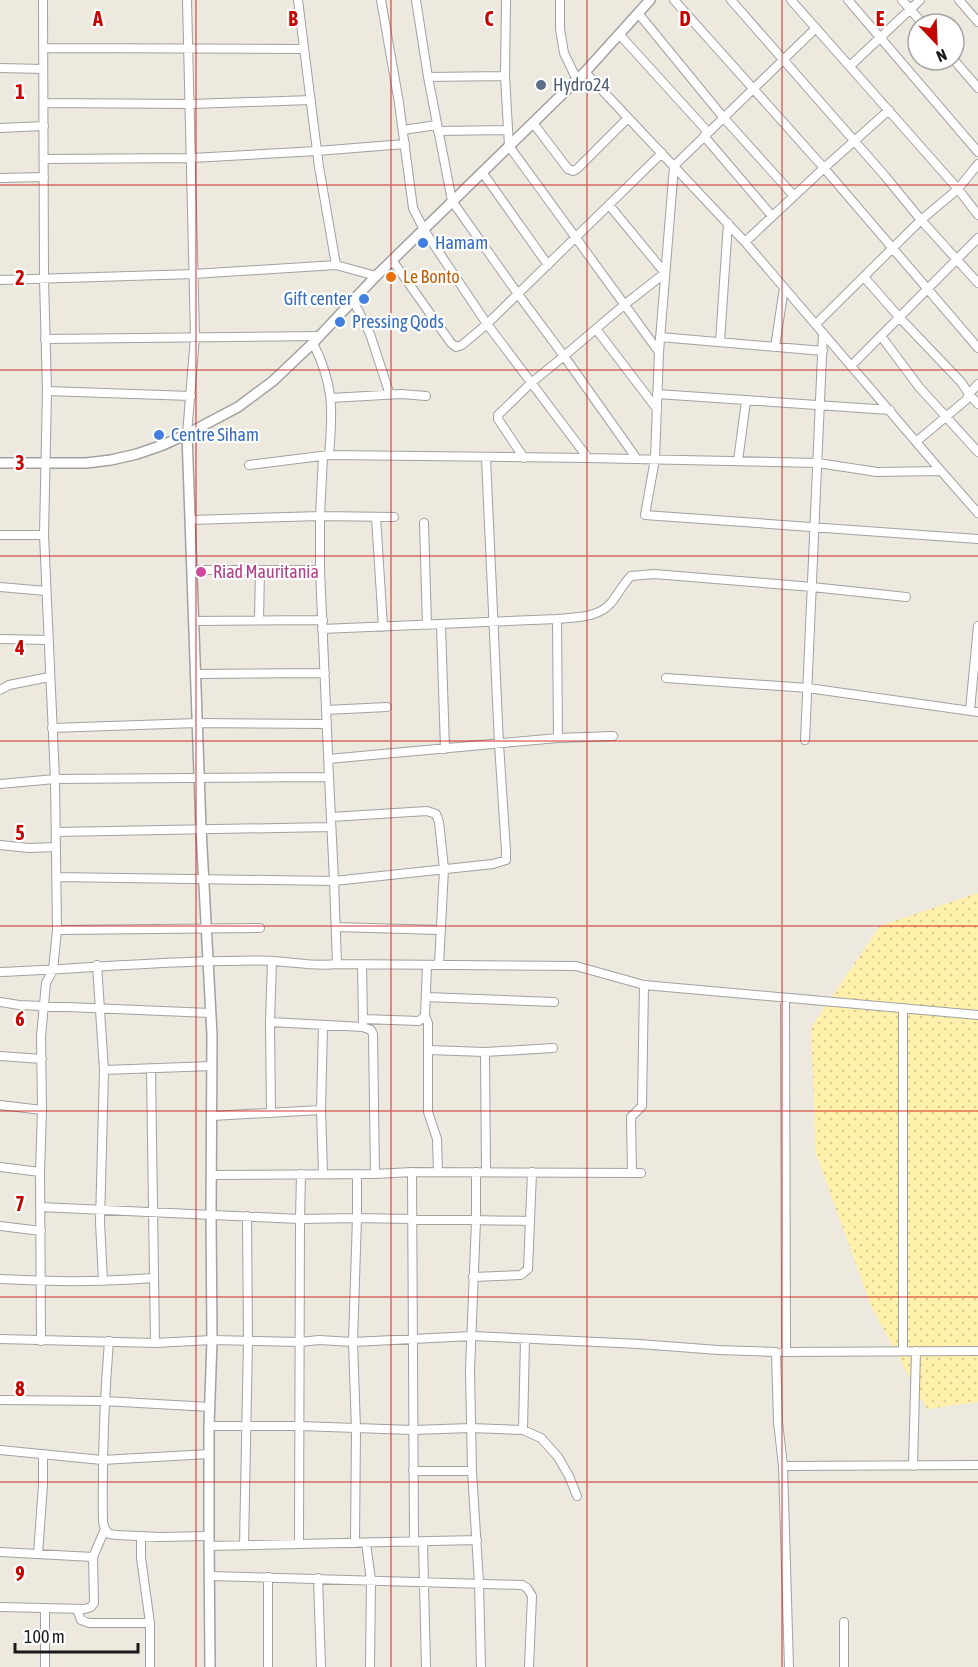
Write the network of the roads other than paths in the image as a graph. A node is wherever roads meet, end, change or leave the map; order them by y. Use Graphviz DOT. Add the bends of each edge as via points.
graph roads {
  1 [pos="43,0"];
  2 [pos="187,0"];
  3 [pos="298,0"];
  4 [pos="381,0"];
  5 [pos="416,0"];
  6 [pos="506,0"];
  7 [pos="560,0"];
  8 [pos="650,0"];
  9 [pos="674,0"];
  10 [pos="731,0"];
  11 [pos="791,0"];
  12 [pos="848,0"];
  13 [pos="902,0"];
  14 [pos="920,0"];
  15 [pos="959,0"];
  16 [pos="910,9"];
  17 [pos="913,12"];
  18 [pos="638,13"];
  19 [pos="978,22"];
  20 [pos="816,28"];
  21 [pos="619,34"];
  22 [pos="880,36"];
  23 [pos="44,48"];
  24 [pos="304,49"];
  25 [pos="188,50"];
  26 [pos="783,60"];
  27 [pos="850,66"];
  28 [pos="0,68"];
  29 [pos="44,69"];
  30 [pos="585,72"];
  31 [pos="964,72"];
  32 [pos="505,76"];
  33 [pos="428,77"];
  34 [pos="577,80"];
  35 [pos="978,88"];
  36 [pos="752,89"];
  37 [pos="311,100"];
  38 [pos="44,103"];
  39 [pos="191,104"];
  40 [pos="889,110"];
  41 [pos="723,117"];
  42 [pos="628,118"];
  43 [pos="533,123"];
  44 [pos="44,126"];
  45 [pos="0,128"];
  46 [pos="438,128"];
  47 [pos="403,129"];
  48 [pos="508,130"];
  49 [pos="706,134"];
  50 [pos="854,141"];
  51 [pos="405,144"];
  52 [pos="508,146"];
  53 [pos="317,151"];
  54 [pos="978,152"];
  55 [pos="662,153"];
  56 [pos="192,158"];
  57 [pos="44,159"];
  58 [pos="978,164"];
  59 [pos="674,166"];
  60 [pos="824,168"];
  61 [pos="482,172"];
  62 [pos="44,177"];
  63 [pos="0,178"];
  64 [pos="958,189"];
  65 [pos="794,196"];
  66 [pos="452,201"];
  67 [pos="609,205"];
  68 [pos="978,215"];
  69 [pos="772,216"];
  70 [pos="921,220"];
  71 [pos="728,224"];
  72 [pos="424,230"];
  73 [pos="576,238"];
  74 [pos="978,238"];
  75 [pos="745,242"];
  76 [pos="893,248"];
  77 [pos="392,260"];
  78 [pos="956,260"];
  79 [pos="336,265"];
  80 [pos="548,265"];
  81 [pos="665,273"];
  82 [pos="194,274"];
  83 [pos="376,276"];
  84 [pos="864,277"];
  85 [pos="44,279"];
  86 [pos="0,280"];
  87 [pos="978,283"];
  88 [pos="784,288"];
  89 [pos="927,290"];
  90 [pos="518,294"];
  91 [pos="353,300"];
  92 [pos="624,305"];
  93 [pos="899,317"];
  94 [pos="487,324"];
  95 [pos="816,324"];
  96 [pos="596,329"];
  97 [pos="824,333"];
  98 [pos="881,336"];
  99 [pos="195,337"];
  100 [pos="660,337"];
  101 [pos="45,339"];
  102 [pos="316,340"];
  103 [pos="720,342"];
  104 [pos="775,347"];
  105 [pos="978,348"];
  106 [pos="823,351"];
  107 [pos="659,352"];
  108 [pos="564,356"];
  109 [pos="851,366"];
  110 [pos="531,383"];
  111 [pos="978,384"];
  112 [pos="47,391"];
  113 [pos="657,394"];
  114 [pos="969,394"];
  115 [pos="390,395"];
  116 [pos="191,396"];
  117 [pos="426,396"];
  118 [pos="331,398"];
  119 [pos="746,401"];
  120 [pos="978,404"];
  121 [pos="820,407"];
  122 [pos="657,409"];
  123 [pos="890,410"];
  124 [pos="946,417"];
  125 [pos="187,434"];
  126 [pos="916,441"];
  127 [pos="978,452"];
  128 [pos="326,456"];
  129 [pos="486,458"];
  130 [pos="524,458"];
  131 [pos="588,458"];
  132 [pos="637,459"];
  133 [pos="654,459"];
  134 [pos="738,461"];
  135 [pos="0,463"];
  136 [pos="45,463"];
  137 [pos="818,463"];
  138 [pos="249,465"];
  139 [pos="941,471"];
  140 [pos="978,513"];
  141 [pos="320,516"];
  142 [pos="376,517"];
  143 [pos="394,517"];
  144 [pos="190,520"];
  145 [pos="424,523"];
  146 [pos="815,526"];
  147 [pos="0,535"];
  148 [pos="44,535"];
  149 [pos="978,539"];
  150 [pos="192,570"];
  151 [pos="260,570"];
  152 [pos="320,570"];
  153 [pos="0,587"];
  154 [pos="812,587"];
  155 [pos="46,591"];
  156 [pos="906,597"];
  157 [pos="557,619"];
  158 [pos="260,620"];
  159 [pos="323,620"];
  160 [pos="194,621"];
  161 [pos="495,622"];
  162 [pos="441,625"];
  163 [pos="428,626"];
  164 [pos="978,626"];
  165 [pos="382,627"];
  166 [pos="322,629"];
  167 [pos="0,639"];
  168 [pos="48,640"];
  169 [pos="325,673"];
  170 [pos="196,674"];
  171 [pos="49,677"];
  172 [pos="666,678"];
  173 [pos="807,688"];
  174 [pos="0,690"];
  175 [pos="387,707"];
  176 [pos="326,710"];
  177 [pos="974,711"];
  178 [pos="197,723"];
  179 [pos="327,724"];
  180 [pos="52,728"];
  181 [pos="613,736"];
  182 [pos="558,738"];
  183 [pos="805,740"];
  184 [pos="499,744"];
  185 [pos="445,749"];
  186 [pos="328,759"];
  187 [pos="329,777"];
  188 [pos="199,778"];
  189 [pos="55,779"];
  190 [pos="0,784"];
  191 [pos="331,817"];
  192 [pos="331,827"];
  193 [pos="201,829"];
  194 [pos="56,832"];
  195 [pos="0,845"];
  196 [pos="56,847"];
  197 [pos="444,869"];
  198 [pos="56,877"];
  199 [pos="204,879"];
  200 [pos="334,881"];
  201 [pos="336,927"];
  202 [pos="206,928"];
  203 [pos="260,928"];
  204 [pos="57,930"];
  205 [pos="440,930"];
  206 [pos="272,961"];
  207 [pos="207,962"];
  208 [pos="337,964"];
  209 [pos="97,965"];
  210 [pos="362,965"];
  211 [pos="427,965"];
  212 [pos="439,965"];
  213 [pos="53,970"];
  214 [pos="0,972"];
  215 [pos="644,985"];
  216 [pos="426,997"];
  217 [pos="785,998"];
  218 [pos="0,1002"];
  219 [pos="554,1002"];
  220 [pos="44,1006"];
  221 [pos="903,1008"];
  222 [pos="99,1009"];
  223 [pos="210,1013"];
  224 [pos="978,1015"];
  225 [pos="425,1016"];
  226 [pos="270,1022"];
  227 [pos="363,1023"];
  228 [pos="323,1025"];
  229 [pos="553,1048"];
  230 [pos="428,1050"];
  231 [pos="484,1052"];
  232 [pos="0,1056"];
  233 [pos="42,1059"];
  234 [pos="212,1066"];
  235 [pos="151,1069"];
  236 [pos="104,1070"];
  237 [pos="0,1105"];
  238 [pos="42,1110"];
  239 [pos="321,1110"];
  240 [pos="271,1113"];
  241 [pos="212,1116"];
  242 [pos="0,1167"];
  243 [pos="40,1172"];
  244 [pos="412,1172"];
  245 [pos="438,1172"];
  246 [pos="476,1172"];
  247 [pos="486,1172"];
  248 [pos="532,1172"];
  249 [pos="323,1173"];
  250 [pos="301,1174"];
  251 [pos="357,1174"];
  252 [pos="375,1174"];
  253 [pos="212,1175"];
  254 [pos="40,1208"];
  255 [pos="101,1210"];
  256 [pos="152,1212"];
  257 [pos="211,1215"];
  258 [pos="247,1216"];
  259 [pos="357,1218"];
  260 [pos="300,1219"];
  261 [pos="413,1220"];
  262 [pos="476,1221"];
  263 [pos="530,1221"];
  264 [pos="0,1226"];
  265 [pos="40,1231"];
  266 [pos="473,1277"];
  267 [pos="153,1278"];
  268 [pos="0,1279"];
  269 [pos="103,1281"];
  270 [pos="40,1282"];
  271 [pos="472,1336"];
  272 [pos="0,1339"];
  273 [pos="525,1339"];
  274 [pos="212,1340"];
  275 [pos="248,1340"];
  276 [pos="413,1340"];
  277 [pos="41,1341"];
  278 [pos="109,1341"];
  279 [pos="300,1342"];
  280 [pos="353,1342"];
  281 [pos="155,1343"];
  282 [pos="903,1351"];
  283 [pos="916,1351"];
  284 [pos="978,1351"];
  285 [pos="776,1352"];
  286 [pos="786,1352"];
  287 [pos="0,1400"];
  288 [pos="104,1401"];
  289 [pos="210,1407"];
  290 [pos="209,1426"];
  291 [pos="247,1426"];
  292 [pos="299,1426"];
  293 [pos="471,1428"];
  294 [pos="356,1429"];
  295 [pos="413,1430"];
  296 [pos="523,1430"];
  297 [pos="0,1450"];
  298 [pos="43,1454"];
  299 [pos="209,1454"];
  300 [pos="102,1460"];
  301 [pos="978,1465"];
  302 [pos="783,1466"];
  303 [pos="913,1466"];
  304 [pos="413,1471"];
  305 [pos="472,1471"];
  306 [pos="577,1496"];
  307 [pos="105,1529"];
  308 [pos="141,1536"];
  309 [pos="477,1539"];
  310 [pos="209,1541"];
  311 [pos="414,1541"];
  312 [pos="423,1542"];
  313 [pos="355,1543"];
  314 [pos="366,1543"];
  315 [pos="299,1544"];
  316 [pos="244,1545"];
  317 [pos="0,1552"];
  318 [pos="38,1554"];
  319 [pos="93,1557"];
  320 [pos="210,1576"];
  321 [pos="268,1577"];
  322 [pos="318,1578"];
  323 [pos="371,1580"];
  324 [pos="424,1581"];
  325 [pos="479,1584"];
  326 [pos="0,1607"];
  327 [pos="45,1609"];
  328 [pos="77,1609"];
  329 [pos="844,1622"];
  330 [pos="150,1623"];
  331 [pos="45,1667"];
  332 [pos="150,1667"];
  333 [pos="210,1667"];
  334 [pos="268,1667"];
  335 [pos="321,1667"];
  336 [pos="370,1667"];
  337 [pos="426,1667"];
  338 [pos="481,1667"];
  339 [pos="529,1667"];
  340 [pos="789,1667"];
  341 [pos="844,1667"];
  1 -- 23 [label="street"];
  2 -- 25 [label="street"];
  3 -- 24 [label="street"];
  4 -- 47 [label="street"];
  5 -- 33 [label="street"];
  6 -- 32 [label="street"];
  7 -- 34 [label="street" via="564,53"];
  8 -- 18 [label="street"];
  9 -- 36 [label="street"];
  10 -- 26 [label="street"];
  11 -- 20 [label="street"];
  12 -- 22 [label="street"];
  13 -- 16 [label="street"];
  14 -- 16 [label="street"];
  15 -- 19 [label="street"];
  16 -- 17 [label="street"];
  16 -- 22 [label="street"];
  18 -- 21 [label="street"];
  18 -- 41 [label="street"];
  20 -- 26 [label="street"];
  20 -- 27 [label="street"];
  21 -- 30 [label="street"];
  21 -- 49 [label="street"];
  22 -- 27 [label="street"];
  22 -- 54 [label="street"];
  23 -- 25 [label="street"];
  23 -- 29 [label="street"];
  24 -- 25 [label="street"];
  24 -- 37 [label="street"];
  25 -- 39 [label="street"];
  26 -- 36 [label="street"];
  26 -- 50 [label="street"];
  27 -- 40 [label="street"];
  28 -- 29 [label="street"];
  29 -- 38 [label="street"];
  30 -- 34 [label="street"];
  30 -- 42 [label="street"];
  31 -- 35 [label="street"];
  32 -- 33 [label="street"];
  32 -- 48 [label="street"];
  33 -- 46 [label="street"];
  34 -- 43 [label="street"];
  36 -- 41 [label="street"];
  36 -- 60 [label="street"];
  37 -- 39 [label="street"];
  37 -- 53 [label="street"];
  38 -- 39 [label="street"];
  38 -- 44 [label="street"];
  39 -- 56 [label="street"];
  40 -- 50 [label="street"];
  40 -- 64 [label="street"];
  41 -- 49 [label="street"];
  41 -- 65 [label="street"];
  42 -- 43 [label="street" via="573,171"];
  42 -- 55 [label="street"];
  43 -- 52 [label="street"];
  44 -- 45 [label="street"];
  44 -- 57 [label="street"];
  46 -- 47 [label="street"];
  46 -- 48 [label="street"];
  46 -- 66 [label="street"];
  47 -- 51 [label="street"];
  48 -- 52 [label="street"];
  49 -- 59 [label="street"];
  49 -- 69 [label="street"];
  50 -- 60 [label="street"];
  50 -- 70 [label="street"];
  51 -- 53 [label="street"];
  51 -- 72 [label="street" via="413,208"];
  52 -- 61 [label="street"];
  52 -- 73 [label="street"];
  53 -- 56 [label="street"];
  53 -- 79 [label="street"];
  55 -- 59 [label="street"];
  55 -- 67 [label="street"];
  56 -- 57 [label="street"];
  56 -- 82 [label="street"];
  57 -- 62 [label="street"];
  58 -- 64 [label="street"];
  59 -- 71 [label="street"];
  59 -- 81 [label="street"];
  60 -- 65 [label="street"];
  60 -- 76 [label="street"];
  61 -- 66 [label="street"];
  61 -- 80 [label="street"];
  62 -- 63 [label="street"];
  62 -- 85 [label="street"];
  64 -- 68 [label="street"];
  64 -- 70 [label="street"];
  65 -- 69 [label="street"];
  66 -- 72 [label="street"];
  66 -- 90 [label="street"];
  67 -- 73 [label="street"];
  67 -- 81 [label="street"];
  69 -- 75 [label="street"];
  70 -- 76 [label="street"];
  70 -- 78 [label="street"];
  71 -- 75 [label="street"];
  71 -- 103 [label="street"];
  72 -- 77 [label="street"];
  72 -- 94 [label="street"];
  73 -- 80 [label="street"];
  73 -- 92 [label="street"];
  74 -- 78 [label="street"];
  75 -- 88 [label="street"];
  76 -- 84 [label="street"];
  76 -- 89 [label="street"];
  77 -- 83 [label="street"];
  77 -- 94 [label="street" via="456,347"];
  78 -- 87 [label="street"];
  78 -- 89 [label="street"];
  79 -- 82 [label="street"];
  79 -- 83 [label="street"];
  80 -- 90 [label="street"];
  81 -- 92 [label="street"];
  81 -- 100 [label="street"];
  82 -- 85 [label="street"];
  82 -- 99 [label="street"];
  83 -- 91 [label="street"];
  84 -- 93 [label="street"];
  84 -- 95 [label="street"];
  85 -- 86 [label="street"];
  85 -- 101 [label="street"];
  88 -- 95 [label="street"];
  88 -- 104 [label="street"];
  89 -- 93 [label="street"];
  89 -- 105 [label="street"];
  90 -- 94 [label="street"];
  90 -- 108 [label="street"];
  91 -- 102 [label="street"];
  91 -- 115 [label="street" via="370,333"];
  92 -- 96 [label="street"];
  92 -- 107 [label="street"];
  93 -- 98 [label="street"];
  93 -- 114 [label="street"];
  94 -- 110 [label="street"];
  95 -- 97 [label="street"];
  96 -- 108 [label="street"];
  96 -- 122 [label="street"];
  97 -- 106 [label="street"];
  97 -- 109 [label="street"];
  98 -- 109 [label="street"];
  98 -- 124 [label="street"];
  99 -- 101 [label="street"];
  99 -- 102 [label="street"];
  99 -- 116 [label="street"];
  100 -- 103 [label="street"];
  100 -- 107 [label="street"];
  101 -- 112 [label="street"];
  102 -- 118 [label="street"];
  102 -- 125 [label="street" via="273,381 238,407"];
  103 -- 104 [label="street"];
  104 -- 106 [label="street"];
  106 -- 121 [label="street"];
  107 -- 113 [label="street"];
  108 -- 110 [label="street"];
  108 -- 132 [label="street"];
  109 -- 123 [label="street"];
  110 -- 130 [label="street" via="498,415"];
  110 -- 131 [label="street"];
  111 -- 114 [label="street"];
  112 -- 116 [label="street"];
  112 -- 136 [label="street"];
  113 -- 119 [label="street"];
  113 -- 122 [label="street"];
  114 -- 120 [label="street"];
  114 -- 124 [label="street"];
  115 -- 117 [label="street"];
  115 -- 118 [label="street"];
  116 -- 125 [label="street"];
  118 -- 128 [label="street" via="332,427"];
  119 -- 121 [label="street"];
  119 -- 134 [label="street"];
  121 -- 123 [label="street"];
  121 -- 137 [label="street"];
  122 -- 133 [label="street"];
  123 -- 126 [label="street"];
  124 -- 126 [label="street"];
  124 -- 127 [label="street"];
  125 -- 136 [label="street" via="111,460"];
  125 -- 144 [label="street"];
  126 -- 139 [label="street"];
  128 -- 129 [label="street"];
  128 -- 138 [label="street"];
  128 -- 141 [label="street"];
  129 -- 130 [label="street"];
  129 -- 161 [label="street"];
  130 -- 131 [label="street"];
  131 -- 132 [label="street"];
  132 -- 133 [label="street"];
  133 -- 134 [label="street"];
  133 -- 146 [label="street" via="645,515"];
  134 -- 137 [label="street"];
  135 -- 136 [label="street"];
  136 -- 148 [label="street"];
  137 -- 139 [label="street" via="877,472"];
  137 -- 146 [label="street"];
  139 -- 140 [label="street"];
  141 -- 142 [label="street"];
  141 -- 144 [label="street"];
  141 -- 152 [label="street"];
  142 -- 143 [label="street"];
  142 -- 165 [label="street"];
  144 -- 150 [label="street"];
  145 -- 163 [label="street"];
  146 -- 149 [label="street"];
  146 -- 154 [label="street"];
  147 -- 148 [label="street"];
  148 -- 155 [label="street"];
  150 -- 151 [label="street"];
  150 -- 160 [label="street"];
  151 -- 152 [label="street"];
  151 -- 158 [label="street"];
  152 -- 159 [label="street"];
  153 -- 155 [label="street"];
  154 -- 156 [label="street"];
  154 -- 157 [label="street" via="654,574 631,576 610,604 596,614"];
  154 -- 173 [label="street"];
  155 -- 168 [label="street"];
  157 -- 161 [label="street"];
  157 -- 182 [label="street"];
  158 -- 159 [label="street"];
  158 -- 160 [label="street"];
  159 -- 166 [label="street"];
  160 -- 170 [label="street"];
  161 -- 162 [label="street"];
  161 -- 184 [label="street"];
  162 -- 163 [label="street"];
  162 -- 185 [label="street"];
  163 -- 165 [label="street"];
  164 -- 177 [label="street"];
  165 -- 166 [label="street"];
  166 -- 169 [label="street"];
  167 -- 168 [label="street"];
  168 -- 171 [label="street"];
  169 -- 170 [label="street"];
  169 -- 176 [label="street"];
  170 -- 178 [label="street"];
  171 -- 174 [label="street"];
  171 -- 180 [label="street"];
  172 -- 173 [label="street"];
  173 -- 177 [label="street"];
  173 -- 183 [label="street"];
  175 -- 176 [label="street"];
  176 -- 179 [label="street"];
  178 -- 179 [label="street"];
  178 -- 180 [label="street"];
  178 -- 188 [label="street"];
  179 -- 186 [label="street"];
  180 -- 189 [label="street"];
  181 -- 182 [label="street"];
  182 -- 184 [label="street"];
  184 -- 185 [label="street"];
  184 -- 197 [label="street" via="506,860"];
  185 -- 186 [label="street"];
  186 -- 187 [label="street"];
  187 -- 188 [label="street"];
  187 -- 191 [label="street"];
  188 -- 189 [label="street"];
  188 -- 193 [label="street"];
  189 -- 190 [label="street"];
  189 -- 194 [label="street"];
  191 -- 192 [label="street"];
  191 -- 197 [label="street" via="436,814"];
  192 -- 193 [label="street"];
  192 -- 200 [label="street"];
  193 -- 194 [label="street"];
  193 -- 199 [label="street"];
  194 -- 196 [label="street"];
  195 -- 196 [label="street"];
  196 -- 198 [label="street"];
  197 -- 200 [label="street"];
  197 -- 205 [label="street"];
  198 -- 199 [label="street"];
  198 -- 204 [label="street"];
  199 -- 200 [label="street"];
  199 -- 202 [label="street"];
  200 -- 201 [label="street"];
  201 -- 205 [label="street"];
  201 -- 208 [label="street"];
  202 -- 203 [label="street"];
  202 -- 204 [label="street"];
  202 -- 207 [label="street"];
  204 -- 213 [label="street"];
  205 -- 212 [label="street"];
  206 -- 207 [label="street"];
  206 -- 208 [label="street"];
  206 -- 226 [label="street"];
  207 -- 209 [label="street"];
  207 -- 223 [label="street"];
  208 -- 210 [label="street"];
  209 -- 213 [label="street"];
  209 -- 222 [label="street"];
  210 -- 211 [label="street"];
  210 -- 227 [label="street"];
  211 -- 212 [label="street"];
  211 -- 216 [label="street"];
  212 -- 215 [label="street" via="576,966"];
  213 -- 214 [label="street"];
  213 -- 220 [label="street" via="46,983"];
  215 -- 217 [label="street"];
  215 -- 248 [label="street" via="642,1106 631,1117 637,1173"];
  216 -- 219 [label="street"];
  216 -- 225 [label="street"];
  217 -- 221 [label="street"];
  217 -- 286 [label="street"];
  218 -- 220 [label="street"];
  220 -- 222 [label="street"];
  220 -- 233 [label="street"];
  221 -- 224 [label="street"];
  221 -- 282 [label="street"];
  222 -- 223 [label="street"];
  222 -- 236 [label="street"];
  223 -- 234 [label="street"];
  225 -- 227 [label="street" via="419,1022"];
  225 -- 230 [label="street"];
  226 -- 228 [label="street"];
  226 -- 240 [label="street"];
  227 -- 228 [label="street"];
  227 -- 252 [label="street" via="373,1035"];
  228 -- 239 [label="street"];
  229 -- 231 [label="street"];
  230 -- 231 [label="street"];
  230 -- 245 [label="street" via="428,1112 437,1139"];
  231 -- 247 [label="street"];
  232 -- 233 [label="street"];
  233 -- 238 [label="street"];
  234 -- 235 [label="street"];
  234 -- 241 [label="street"];
  235 -- 236 [label="street"];
  235 -- 256 [label="street"];
  236 -- 255 [label="street"];
  237 -- 238 [label="street"];
  238 -- 243 [label="street"];
  239 -- 240 [label="street"];
  239 -- 249 [label="street"];
  240 -- 241 [label="street"];
  241 -- 253 [label="street"];
  242 -- 243 [label="street"];
  243 -- 254 [label="street"];
  244 -- 245 [label="street"];
  244 -- 252 [label="street"];
  244 -- 261 [label="street"];
  245 -- 246 [label="street"];
  246 -- 247 [label="street"];
  246 -- 262 [label="street"];
  247 -- 248 [label="street"];
  248 -- 263 [label="street"];
  249 -- 250 [label="street"];
  249 -- 251 [label="street"];
  250 -- 253 [label="street"];
  250 -- 260 [label="street"];
  251 -- 252 [label="street"];
  251 -- 259 [label="street"];
  253 -- 257 [label="street"];
  254 -- 255 [label="street"];
  254 -- 265 [label="street"];
  255 -- 256 [label="street"];
  255 -- 269 [label="street"];
  256 -- 257 [label="street"];
  256 -- 267 [label="street"];
  257 -- 258 [label="street"];
  257 -- 274 [label="street"];
  258 -- 260 [label="street"];
  258 -- 275 [label="street"];
  259 -- 260 [label="street"];
  259 -- 261 [label="street"];
  259 -- 280 [label="street"];
  260 -- 279 [label="street"];
  261 -- 262 [label="street"];
  261 -- 276 [label="street"];
  262 -- 263 [label="street"];
  262 -- 266 [label="street"];
  263 -- 266 [label="street" via="525,1273"];
  264 -- 265 [label="street"];
  265 -- 270 [label="street"];
  266 -- 271 [label="street"];
  267 -- 269 [label="street"];
  267 -- 281 [label="street"];
  268 -- 270 [label="street"];
  269 -- 270 [label="street"];
  270 -- 277 [label="street"];
  271 -- 273 [label="street"];
  271 -- 276 [label="street"];
  271 -- 293 [label="street"];
  272 -- 277 [label="street"];
  273 -- 285 [label="street"];
  273 -- 296 [label="street"];
  274 -- 275 [label="street"];
  274 -- 281 [label="street"];
  274 -- 289 [label="street"];
  275 -- 279 [label="street"];
  275 -- 291 [label="street"];
  276 -- 280 [label="street"];
  276 -- 295 [label="street"];
  277 -- 278 [label="street"];
  278 -- 281 [label="street"];
  278 -- 288 [label="street"];
  279 -- 280 [label="street"];
  279 -- 292 [label="street"];
  280 -- 294 [label="street"];
  282 -- 283 [label="street"];
  282 -- 286 [label="street"];
  283 -- 284 [label="street"];
  283 -- 303 [label="street"];
  285 -- 286 [label="street"];
  285 -- 302 [label="street"];
  287 -- 288 [label="street"];
  288 -- 289 [label="street"];
  288 -- 300 [label="street"];
  289 -- 290 [label="street"];
  290 -- 291 [label="street"];
  290 -- 299 [label="street"];
  291 -- 292 [label="street"];
  291 -- 316 [label="street"];
  292 -- 294 [label="street"];
  292 -- 315 [label="street"];
  293 -- 295 [label="street"];
  293 -- 296 [label="street"];
  293 -- 305 [label="street"];
  294 -- 295 [label="street"];
  294 -- 313 [label="street"];
  295 -- 304 [label="street"];
  296 -- 306 [label="street" via="541,1438 558,1457"];
  297 -- 298 [label="street"];
  298 -- 300 [label="street"];
  298 -- 318 [label="street"];
  299 -- 300 [label="street"];
  299 -- 310 [label="street"];
  300 -- 307 [label="street"];
  301 -- 303 [label="street"];
  302 -- 303 [label="street"];
  302 -- 340 [label="street"];
  304 -- 305 [label="street"];
  304 -- 311 [label="street"];
  305 -- 309 [label="street"];
  307 -- 308 [label="street" via="110,1534"];
  307 -- 319 [label="street"];
  308 -- 310 [label="street"];
  308 -- 330 [label="street"];
  309 -- 312 [label="street"];
  309 -- 325 [label="street"];
  310 -- 316 [label="street"];
  310 -- 320 [label="street"];
  311 -- 312 [label="street"];
  311 -- 314 [label="street"];
  312 -- 324 [label="street"];
  313 -- 314 [label="street"];
  313 -- 315 [label="street"];
  314 -- 323 [label="street"];
  315 -- 316 [label="street"];
  317 -- 318 [label="street"];
  318 -- 319 [label="street"];
  319 -- 328 [label="street" via="94,1603"];
  320 -- 321 [label="street"];
  320 -- 333 [label="street"];
  321 -- 322 [label="street"];
  321 -- 334 [label="street"];
  322 -- 323 [label="street"];
  322 -- 335 [label="street"];
  323 -- 324 [label="street"];
  323 -- 336 [label="street"];
  324 -- 325 [label="street"];
  324 -- 337 [label="street"];
  325 -- 338 [label="street"];
  325 -- 339 [label="street" via="522,1585 532,1596"];
  326 -- 327 [label="street"];
  327 -- 328 [label="street"];
  327 -- 331 [label="street"];
  328 -- 330 [label="street" via="81,1620 89,1623"];
  329 -- 341 [label="street"];
  330 -- 332 [label="street"];
}
